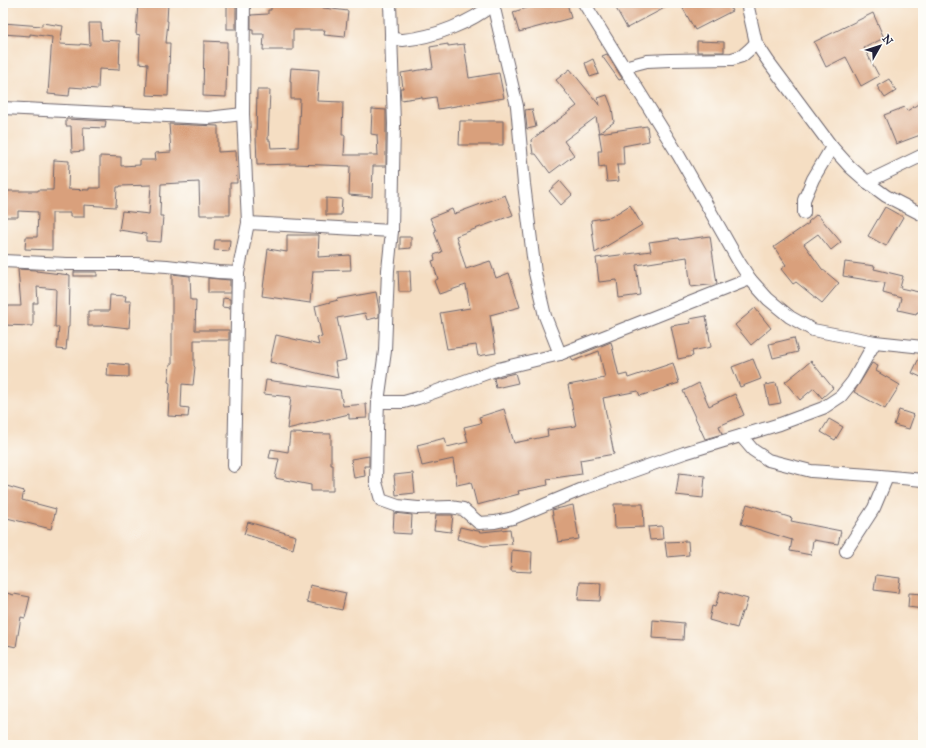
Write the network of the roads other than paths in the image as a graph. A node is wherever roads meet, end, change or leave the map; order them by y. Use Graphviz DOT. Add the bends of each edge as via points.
graph roads {
  1 [pos="244,3"];
  2 [pos="390,3"];
  3 [pos="584,3"];
  4 [pos="747,3"];
  5 [pos="494,4"];
  6 [pos="391,38"];
  7 [pos="756,43"];
  8 [pos="624,67"];
  9 [pos="3,108"];
  10 [pos="243,114"];
  11 [pos="832,147"];
  12 [pos="923,155"];
  13 [pos="867,182"];
  14 [pos="804,213"];
  15 [pos="923,215"];
  16 [pos="248,224"];
  17 [pos="392,231"];
  18 [pos="3,261"];
  19 [pos="238,273"];
  20 [pos="750,279"];
  21 [pos="875,342"];
  22 [pos="923,348"];
  23 [pos="560,354"];
  24 [pos="378,402"];
  25 [pos="741,436"];
  26 [pos="234,466"];
  27 [pos="887,477"];
  28 [pos="923,480"];
  29 [pos="846,551"];
  1 -- 10 [label="street"];
  2 -- 6 [label="street"];
  3 -- 8 [label="street"];
  4 -- 7 [label="street"];
  5 -- 6 [label="street" via="447,30 410,39"];
  5 -- 23 [label="street" via="517,106 534,273 545,316"];
  6 -- 17 [label="street" via="394,124"];
  7 -- 8 [label="street" via="742,56 732,59 647,61"];
  7 -- 11 [label="street"];
  8 -- 20 [label="street"];
  9 -- 10 [label="street" via="208,118"];
  10 -- 16 [label="street"];
  11 -- 13 [label="street"];
  11 -- 14 [label="street" via="804,200"];
  12 -- 13 [label="street"];
  13 -- 15 [label="street" via="886,196"];
  16 -- 17 [label="street"];
  16 -- 19 [label="street"];
  17 -- 24 [label="street" via="385,351"];
  18 -- 19 [label="street" via="136,264"];
  19 -- 26 [label="street"];
  20 -- 21 [label="street" via="768,299 790,317 813,330"];
  20 -- 23 [label="street"];
  21 -- 22 [label="street"];
  21 -- 25 [label="street" via="853,381 841,396 823,408"];
  23 -- 24 [label="street" via="498,369 404,402"];
  24 -- 25 [label="street" via="376,482 381,500 398,506 463,509 478,523 513,518 585,488"];
  25 -- 27 [label="street" via="753,450 768,460 811,471"];
  27 -- 28 [label="street"];
  27 -- 29 [label="street" via="874,508"];
}
